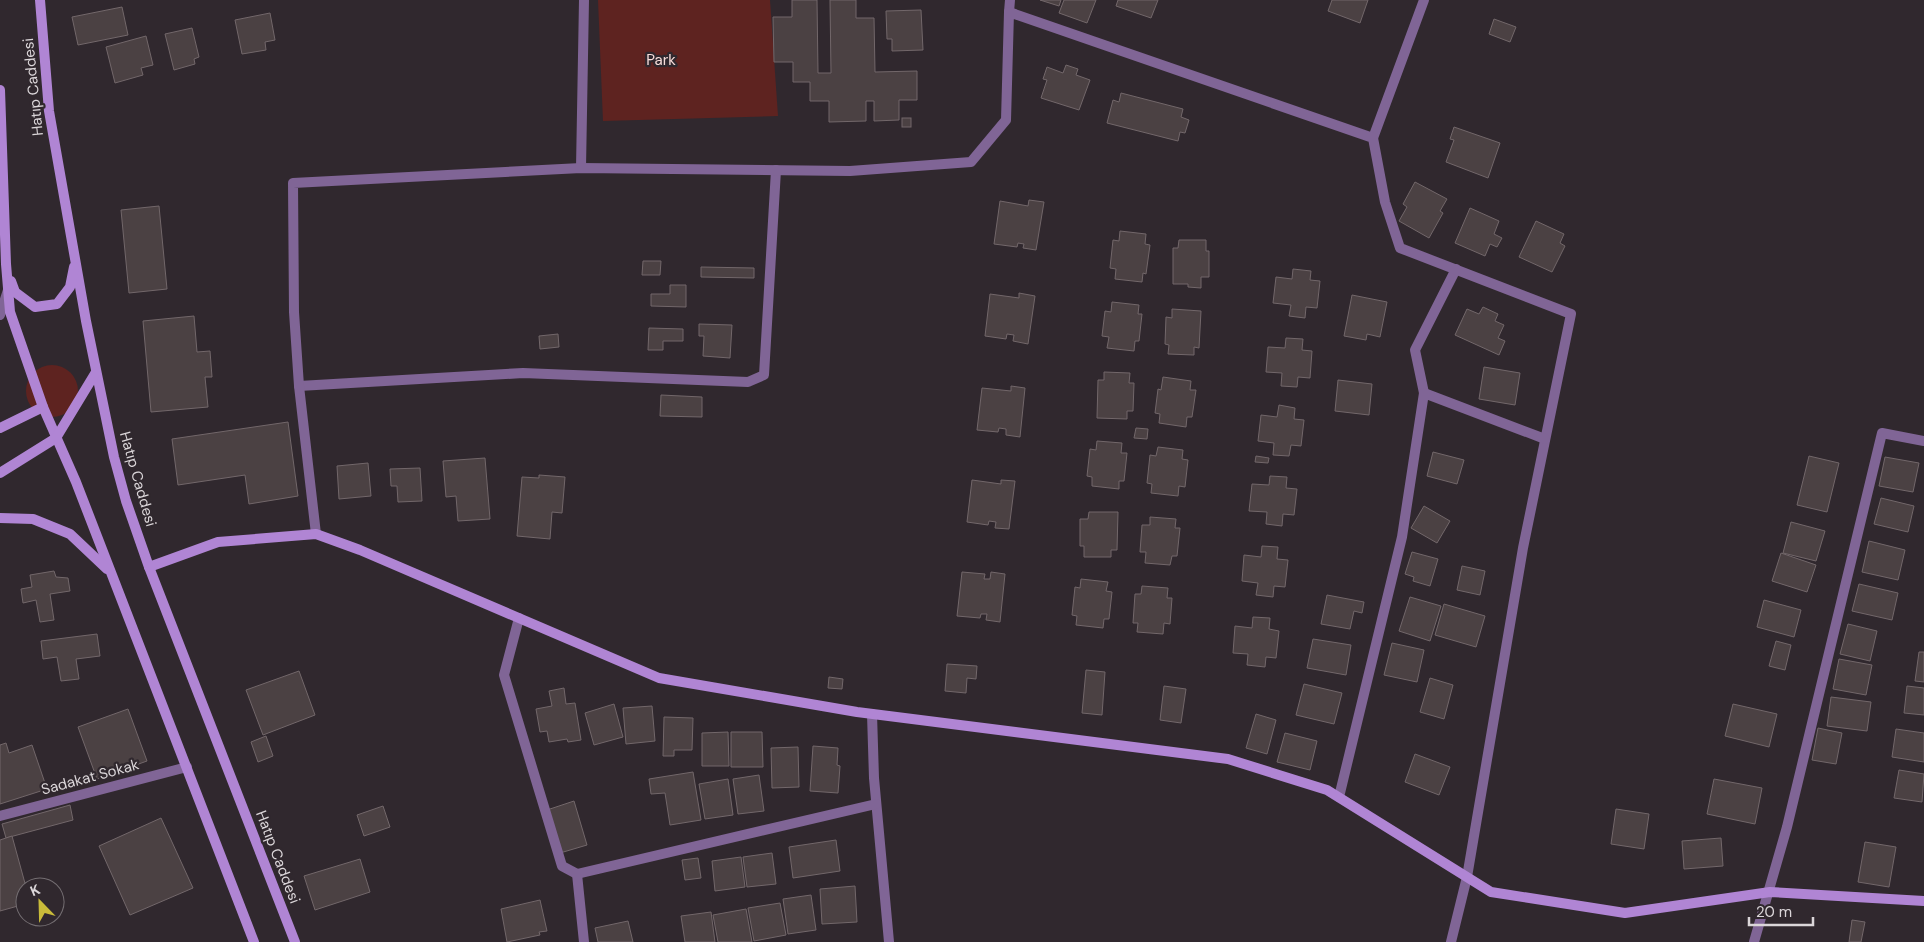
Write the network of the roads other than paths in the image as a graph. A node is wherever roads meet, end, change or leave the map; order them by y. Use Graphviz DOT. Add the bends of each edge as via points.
graph roads {
  1 [pos="40,0"];
  2 [pos="584,0"];
  3 [pos="1010,0"];
  4 [pos="1424,0"];
  5 [pos="1009,12"];
  6 [pos="0,90"];
  7 [pos="1373,138"];
  8 [pos="581,168"];
  9 [pos="776,170"];
  10 [pos="75,258"];
  11 [pos="6,264"];
  12 [pos="1456,269"];
  13 [pos="8,289"];
  14 [pos="0,315"];
  15 [pos="96,372"];
  16 [pos="299,386"];
  17 [pos="1424,393"];
  18 [pos="43,407"];
  19 [pos="0,428"];
  20 [pos="56,438"];
  21 [pos="1545,439"];
  22 [pos="1924,441"];
  23 [pos="0,473"];
  24 [pos="0,518"];
  25 [pos="316,534"];
  26 [pos="149,567"];
  27 [pos="109,571"];
  28 [pos="519,618"];
  29 [pos="872,714"];
  30 [pos="187,767"];
  31 [pos="1339,797"];
  32 [pos="876,804"];
  33 [pos="0,816"];
  34 [pos="577,874"];
  35 [pos="1467,877"];
  36 [pos="1770,892"];
  37 [pos="1924,901"];
  38 [pos="254,942"];
  39 [pos="295,942"];
  40 [pos="584,942"];
  41 [pos="889,942"];
  42 [pos="1451,942"];
  43 [pos="1754,942"];
  1 -- 10 [label="main road, Hatıp Caddesi" via="49,111"];
  2 -- 8 [label="street"];
  3 -- 5 [label="street"];
  4 -- 7 [label="street"];
  5 -- 7 [label="street"];
  5 -- 9 [label="street" via="1006,120 971,162 850,171"];
  6 -- 11 [label="main road"];
  7 -- 12 [label="street" via="1385,202 1400,248"];
  8 -- 9 [label="street"];
  8 -- 16 [label="street" via="293,183 294,312"];
  9 -- 16 [label="street" via="764,375 748,382 523,373"];
  10 -- 11 [label="main road" via="70,288 57,304 35,307 15,292"];
  10 -- 15 [label="main road, Hatıp Caddesi"];
  11 -- 13 [label="main road"];
  12 -- 17 [label="street" via="1416,350"];
  12 -- 21 [label="street" via="1571,314"];
  13 -- 14 [label="street"];
  13 -- 18 [label="main road" via="10,312"];
  15 -- 20 [label="main road"];
  15 -- 26 [label="main road, Hatıp Caddesi" via="126,501"];
  16 -- 25 [label="street"];
  17 -- 21 [label="street"];
  17 -- 31 [label="street" via="1402,536"];
  18 -- 19 [label="main road"];
  18 -- 20 [label="main road"];
  20 -- 23 [label="main road"];
  20 -- 27 [label="main road"];
  21 -- 35 [label="street" via="1523,548"];
  22 -- 36 [label="street" via="1882,433"];
  24 -- 27 [label="main road" via="33,519 70,534"];
  25 -- 26 [label="main road" via="218,542"];
  25 -- 28 [label="main road"];
  26 -- 39 [label="main road, Hatıp Caddesi"];
  27 -- 30 [label="main road"];
  28 -- 29 [label="main road" via="659,678"];
  28 -- 34 [label="street" via="504,675 562,866"];
  29 -- 31 [label="main road" via="1228,759 1327,790"];
  29 -- 32 [label="street"];
  30 -- 33 [label="street, Sadakat Sokak"];
  30 -- 38 [label="main road"];
  31 -- 35 [label="main road"];
  32 -- 34 [label="street"];
  32 -- 41 [label="street"];
  34 -- 40 [label="street"];
  35 -- 36 [label="main road" via="1491,892 1626,913"];
  35 -- 42 [label="street"];
  36 -- 37 [label="main road"];
  36 -- 43 [label="street"];
}
